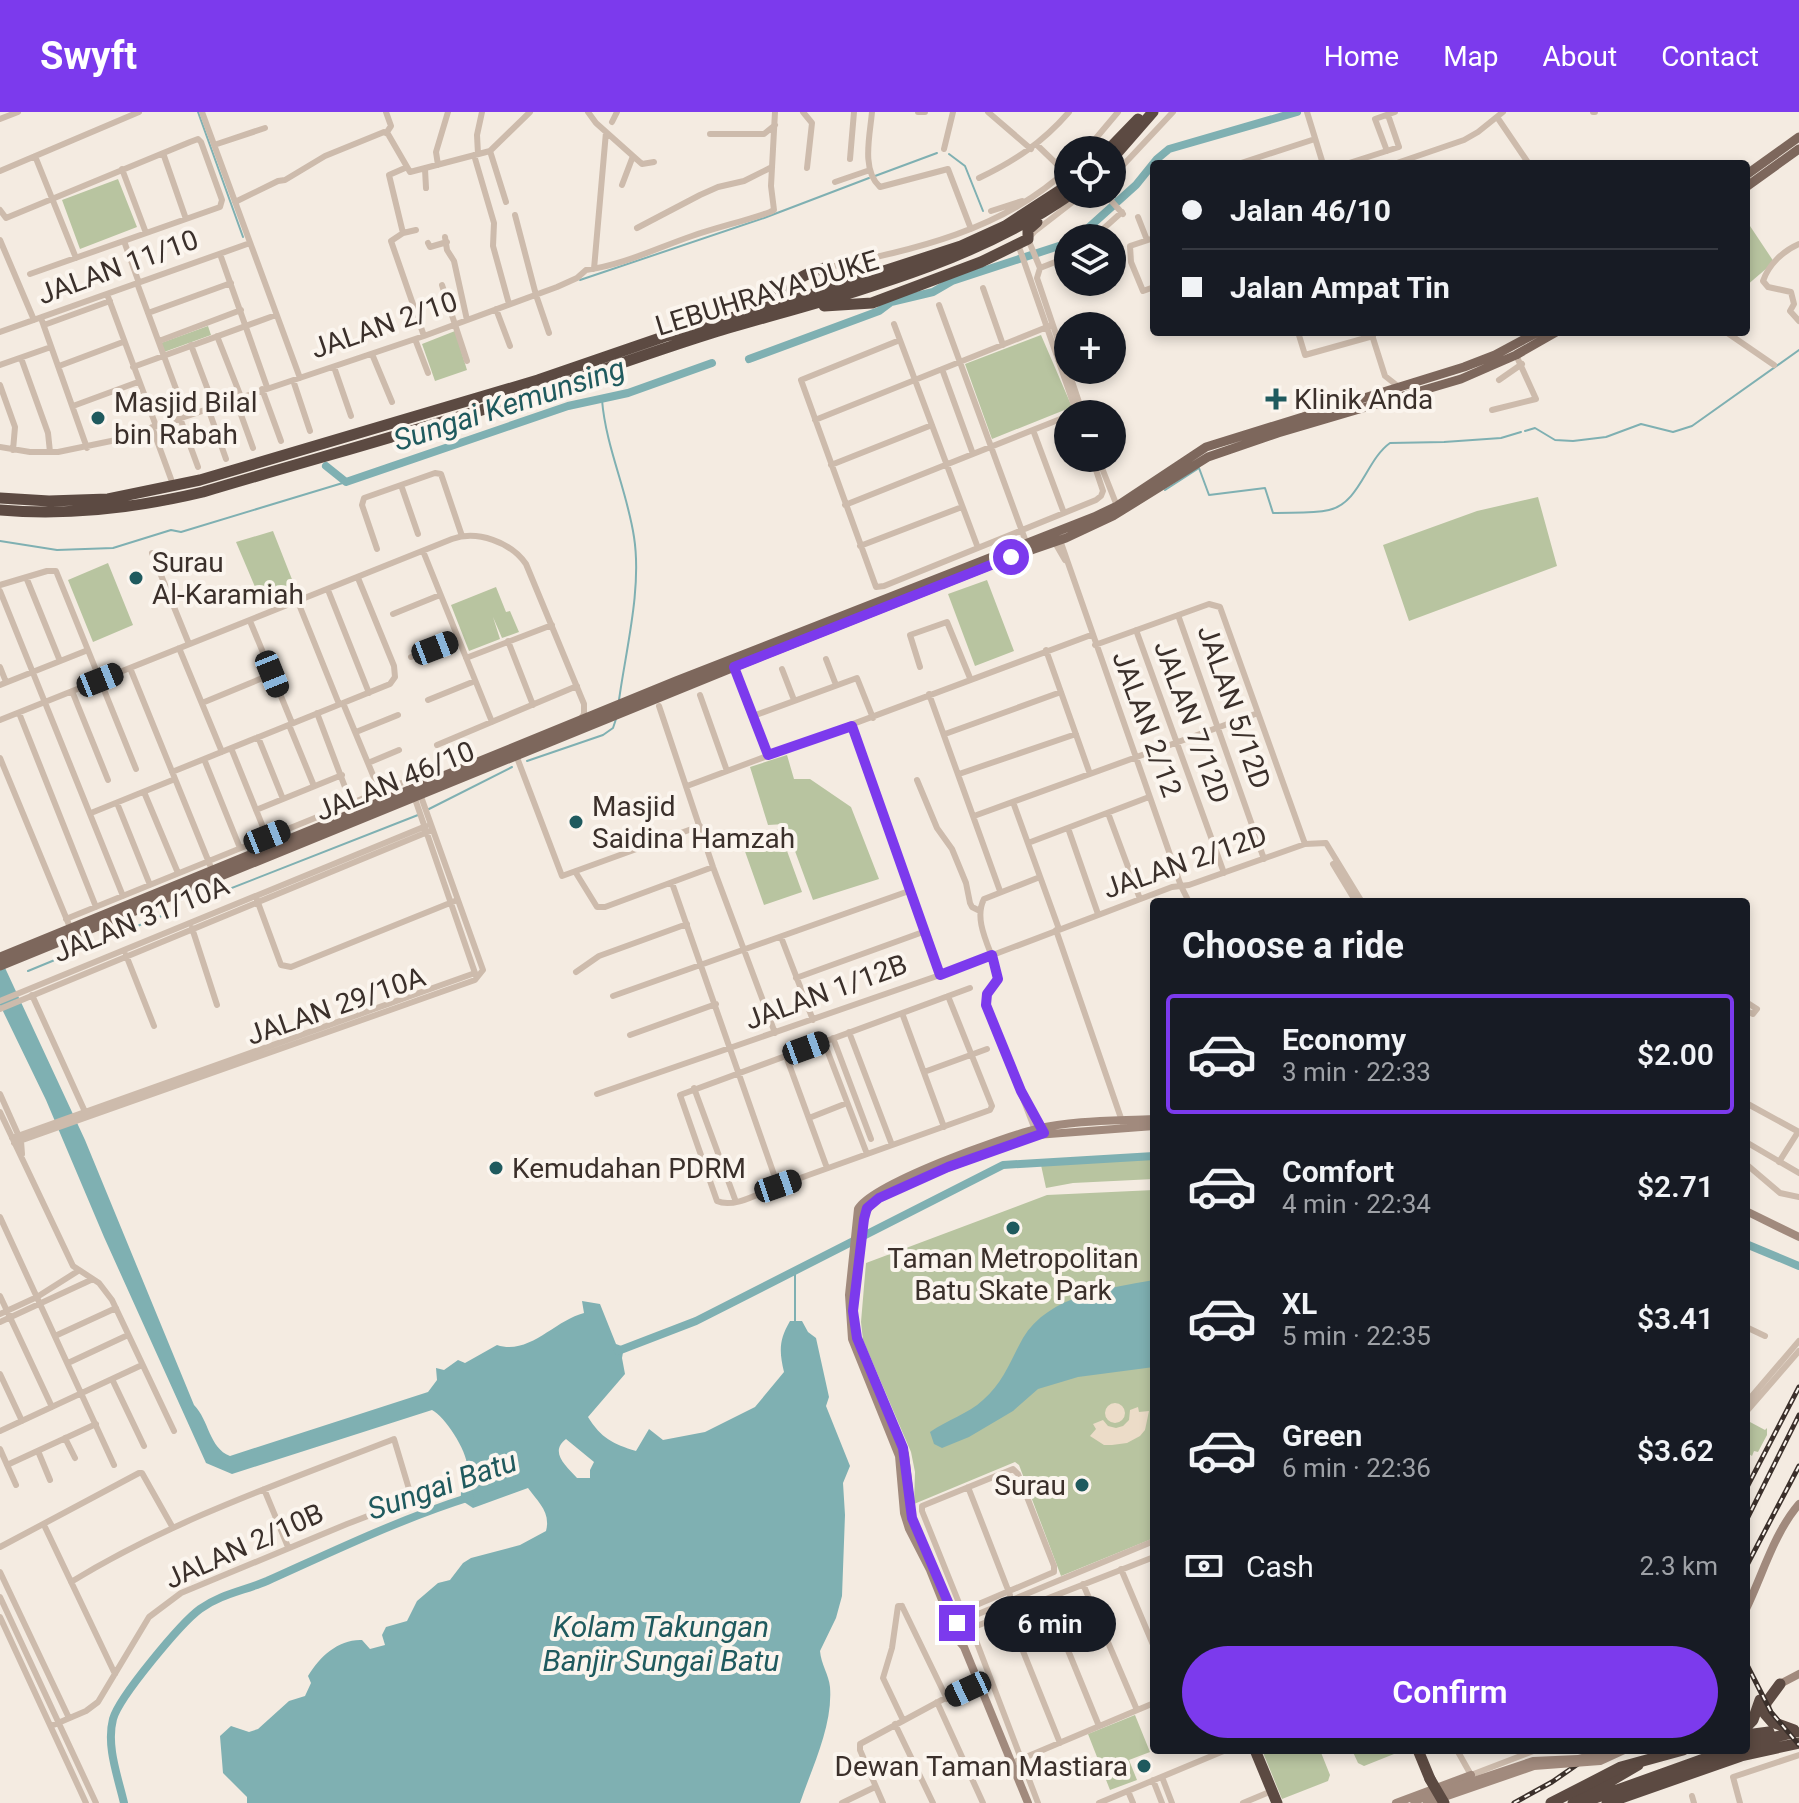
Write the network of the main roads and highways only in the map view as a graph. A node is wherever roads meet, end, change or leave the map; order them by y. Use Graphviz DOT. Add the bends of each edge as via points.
graph roads {
  1 [pos="1144,112"];
  2 [pos="1153,112"];
  3 [pos="1121,136"];
  4 [pos="1799,137"];
  5 [pos="1126,143"];
  6 [pos="1799,149"];
  7 [pos="1750,172"];
  8 [pos="1750,184"];
  9 [pos="1054,194"];
  10 [pos="1054,206"];
  11 [pos="1055,208"];
  12 [pos="837,286"];
  13 [pos="722,325"];
  14 [pos="1533,336"];
  15 [pos="1547,336"];
  16 [pos="1513,351"];
  17 [pos="1208,450"];
  18 [pos="0,498"];
  19 [pos="0,510"];
  20 [pos="1056,536"];
  21 [pos="1026,542"];
  22 [pos="1040,546"];
  23 [pos="1016,555"];
  24 [pos="627,706"];
  25 [pos="605,714"];
  26 [pos="515,752"];
  27 [pos="4,959"];
  28 [pos="1774,1687"];
  29 [pos="1750,1701"];
  30 [pos="1750,1723"];
  31 [pos="1797,1731"];
  32 [pos="1750,1735"];
  33 [pos="1750,1743"];
  34 [pos="1799,1743"];
  35 [pos="1254,1754"];
  36 [pos="1420,1754"];
  37 [pos="1658,1754"];
  38 [pos="1668,1754"];
  39 [pos="1718,1754"];
  40 [pos="1750,1754"];
  41 [pos="1750,1754"];
  42 [pos="1272,1803"];
  43 [pos="1444,1803"];
  44 [pos="1551,1803"];
  45 [pos="1573,1803"];
  46 [pos="1581,1803"];
  47 [pos="1607,1803"];
  1 -- 3 [label="highway"];
  2 -- 5 [label="highway"];
  4 -- 7 [label="main road"];
  6 -- 8 [label="main road"];
  9 -- 12 [label="highway, LEBUHRAYA DUKE" via="961,246"];
  10 -- 13 [label="highway, LEBUHRAYA DUKE" via="962,255"];
  11 -- 13 [label="highway" via="1030,228 1025,247 870,304 832,304"];
  12 -- 13 [label="highway, LEBUHRAYA DUKE"];
  12 -- 13 [label="highway" via="817,284 825,268 813,271"];
  13 -- 18 [label="highway, LEBUHRAYA DUKE" via="200,480 108,499"];
  13 -- 19 [label="highway, LEBUHRAYA DUKE" via="520,398 203,492 108,510"];
  14 -- 16 [label="main road"];
  15 -- 16 [label="main road"];
  16 -- 17 [label="main road"];
  16 -- 17 [label="main road" via="1500,363 1461,379"];
  17 -- 20 [label="main road"];
  17 -- 20 [label="main road" via="1113,516"];
  20 -- 21 [label="main road"];
  20 -- 22 [label="main road"];
  21 -- 22 [label="main road"];
  21 -- 23 [label="main road"];
  21 -- 24 [label="main road, JALAN 46/10"];
  22 -- 23 [label="main road"];
  23 -- 24 [label="main road, JALAN 46/10"];
  24 -- 25 [label="main road, JALAN 46/10"];
  25 -- 26 [label="main road, JALAN 46/10"];
  25 -- 26 [label="main road, JALAN 46/10" via="580,720"];
  26 -- 27 [label="main road, JALAN 46/10" via="417,796 70,927"];
  28 -- 29 [label="highway"];
  28 -- 30 [label="highway" via="1762,1696"];
  28 -- 31 [label="highway" via="1765,1714"];
  31 -- 32 [label="highway"];
  31 -- 33 [label="highway"];
  34 -- 40 [label="highway"];
  35 -- 42 [label="highway"];
  36 -- 43 [label="highway, bridge"];
  37 -- 45 [label="highway"];
  38 -- 44 [label="highway, bridge" via="1621,1767"];
  39 -- 46 [label="highway"];
  41 -- 47 [label="highway"];
}
